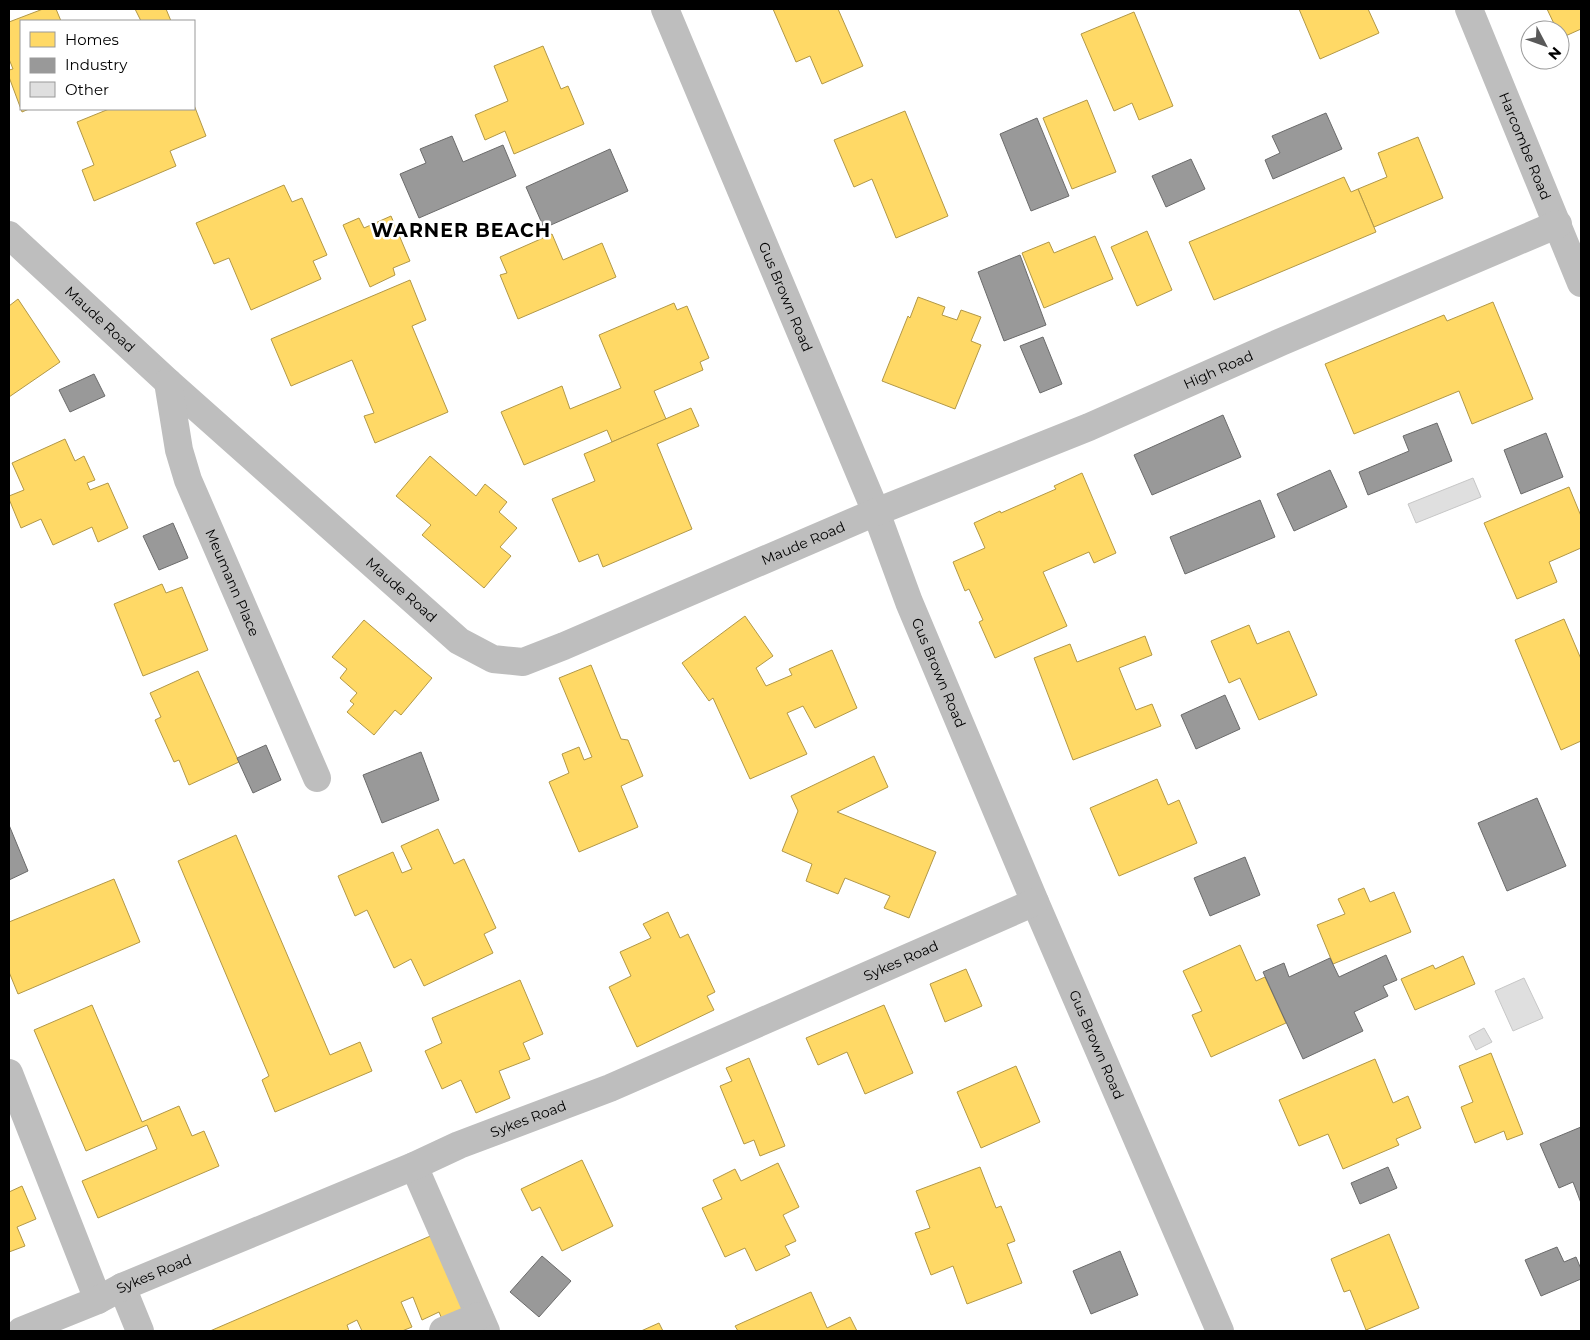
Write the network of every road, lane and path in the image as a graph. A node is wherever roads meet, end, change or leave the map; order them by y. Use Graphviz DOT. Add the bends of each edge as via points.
graph roads {
  1 [pos="666,9"];
  2 [pos="1470,9"];
  3 [pos="1558,224"];
  4 [pos="9,235"];
  5 [pos="1581,283"];
  6 [pos="168,382"];
  7 [pos="876,512"];
  8 [pos="317,778"];
  9 [pos="1035,902"];
  10 [pos="9,1073"];
  11 [pos="414,1166"];
  12 [pos="122,1287"];
  13 [pos="98,1300"];
  14 [pos="482,1324"];
  15 [pos="21,1331"];
  16 [pos="140,1331"];
  17 [pos="443,1331"];
  18 [pos="1220,1331"];
  1 -- 7 [label="street, Gus Brown Road"];
  2 -- 3 [label="street, Harcombe Road"];
  3 -- 5 [label="street, Harcombe Road"];
  3 -- 7 [label="street, High Road" via="1089,428"];
  4 -- 6 [label="street, Maude Road"];
  6 -- 7 [label="street, Maude Road" via="459,641 493,659 523,662"];
  6 -- 8 [label="street, Meumann Place" via="179,450 188,480"];
  7 -- 9 [label="street, Gus Brown Road" via="909,602"];
  9 -- 11 [label="street, Sykes Road" via="610,1088 459,1145"];
  9 -- 18 [label="street, Gus Brown Road"];
  10 -- 13 [label="street"];
  11 -- 12 [label="street, Sykes Road"];
  11 -- 14 [label="street"];
  12 -- 13 [label="street, Sykes Road"];
  12 -- 16 [label="street"];
  13 -- 15 [label="street, Sykes Road"];
  14 -- 17 [label="street"];
}
